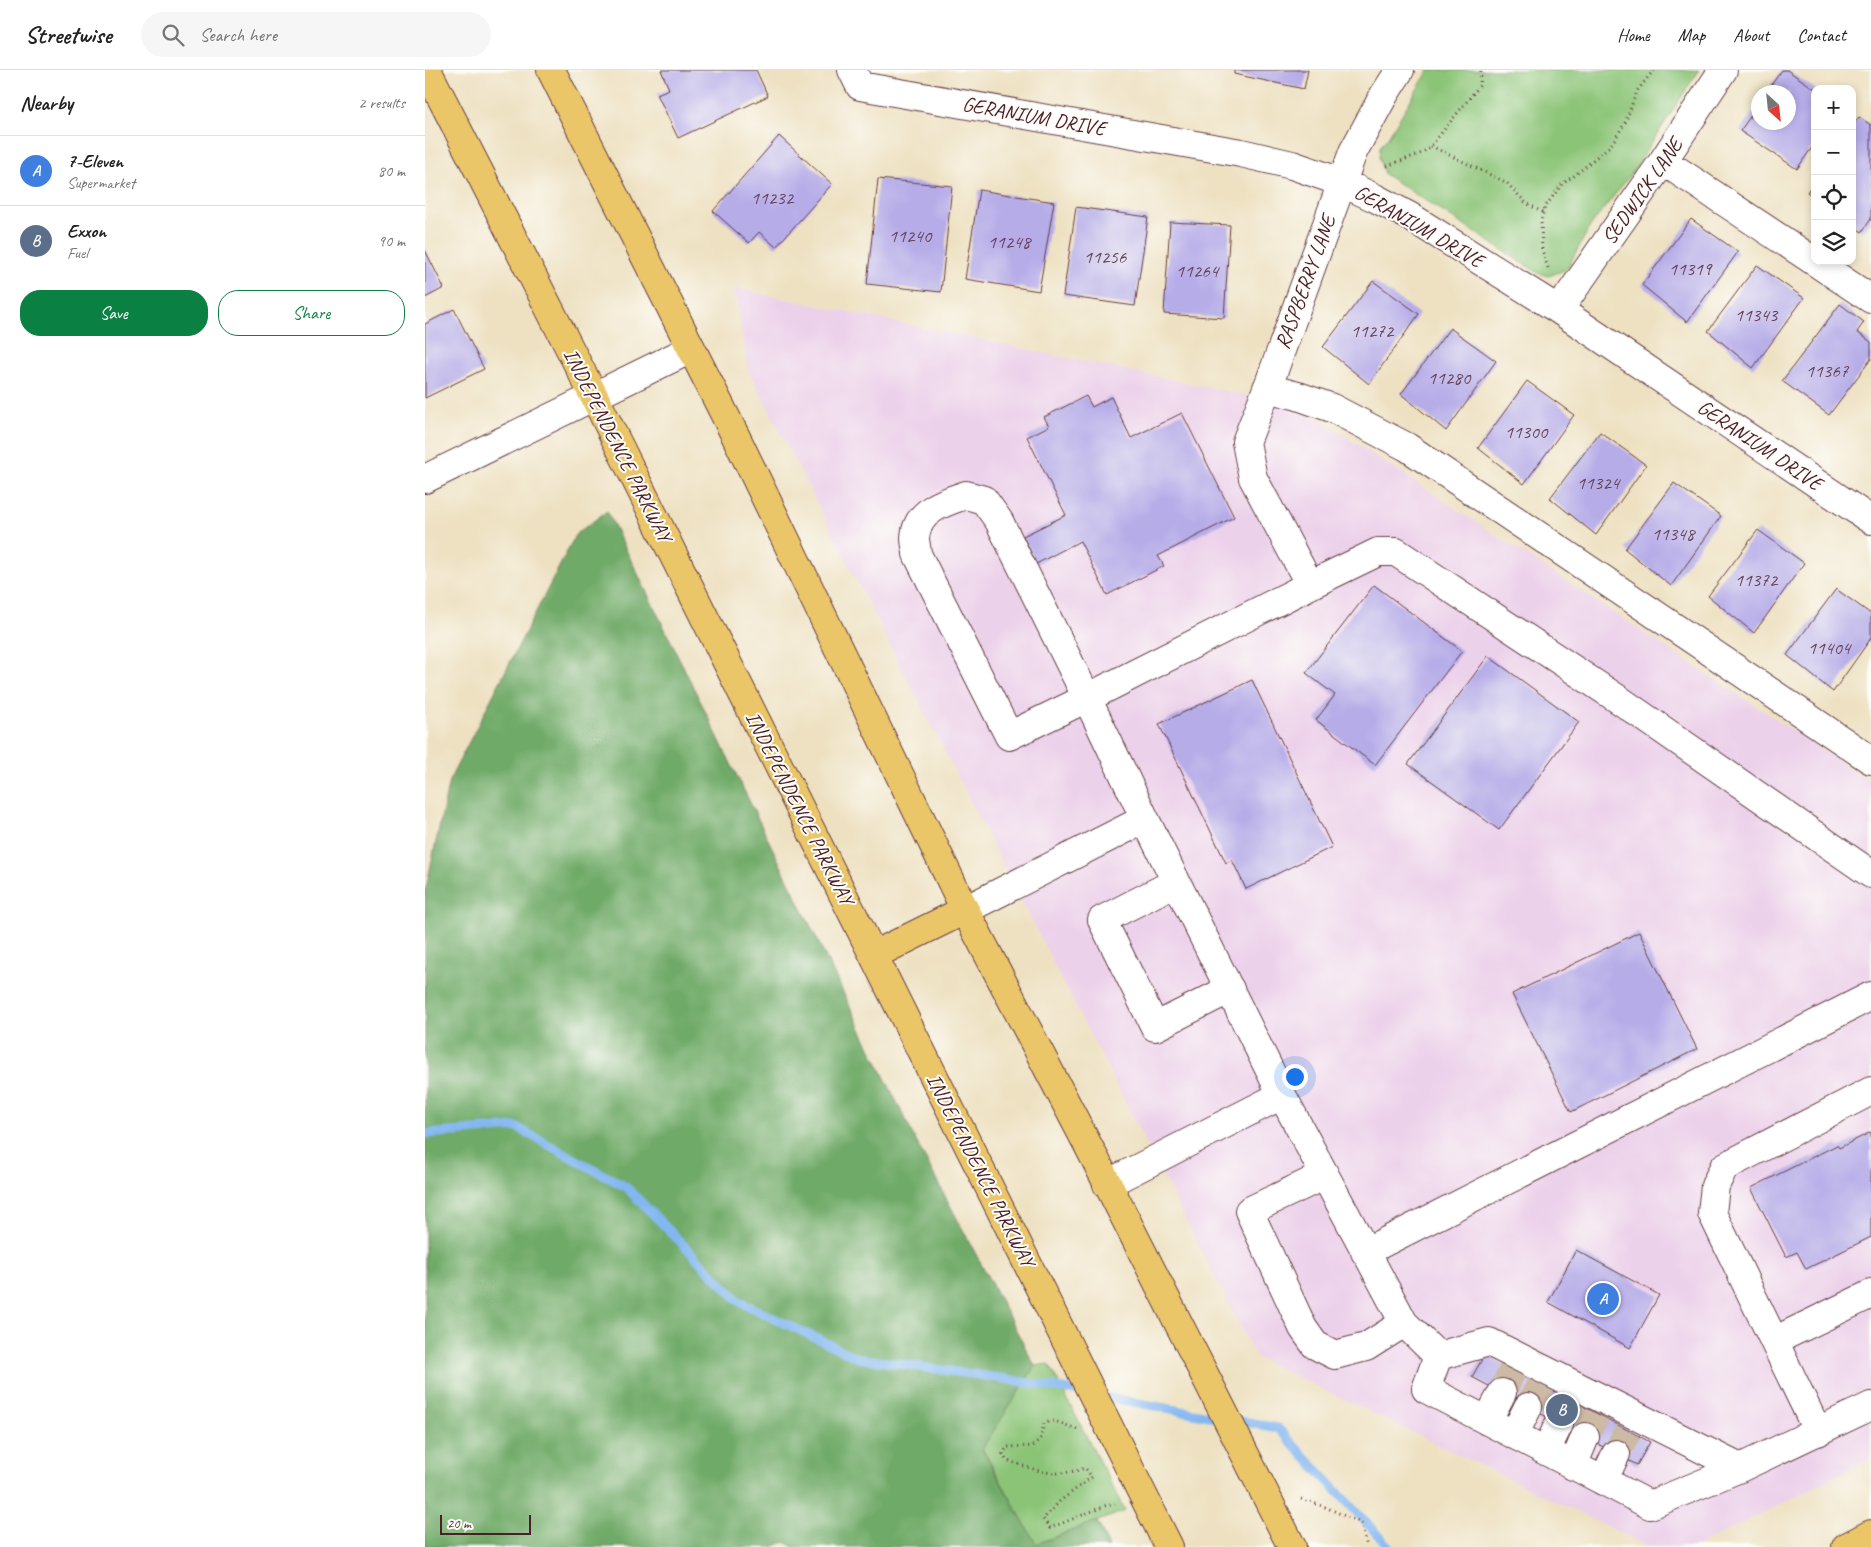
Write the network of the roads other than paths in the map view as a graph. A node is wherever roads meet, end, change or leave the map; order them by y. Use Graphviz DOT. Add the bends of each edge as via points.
graph roads {
  1 [pos="427,70"];
  2 [pos="551,70"];
  3 [pos="852,70"];
  4 [pos="1400,70"];
  5 [pos="1723,70"];
  6 [pos="1663,161"];
  7 [pos="1341,182"];
  8 [pos="1871,299"];
  9 [pos="1559,310"];
  10 [pos="691,348"];
  11 [pos="1267,388"];
  12 [pos="594,396"];
  13 [pos="425,479"];
  14 [pos="1871,520"];
  15 [pos="1310,585"];
  16 [pos="1087,698"];
  17 [pos="1871,760"];
  18 [pos="1145,819"];
  19 [pos="1871,874"];
  20 [pos="1177,882"];
  21 [pos="965,910"];
  22 [pos="873,955"];
  23 [pos="1230,989"];
  24 [pos="1871,996"];
  25 [pos="1871,1091"];
  26 [pos="1282,1095"];
  27 [pos="1325,1175"];
  28 [pos="1107,1184"];
  29 [pos="1365,1252"];
  30 [pos="1871,1294"];
  31 [pos="1404,1323"];
  32 [pos="1774,1341"];
  33 [pos="1438,1356"];
  34 [pos="1511,1373"];
  35 [pos="1871,1406"];
  36 [pos="1529,1407"];
  37 [pos="1595,1417"];
  38 [pos="1487,1421"];
  39 [pos="1559,1424"];
  40 [pos="1818,1432"];
  41 [pos="1627,1434"];
  42 [pos="1514,1435"];
  43 [pos="1546,1451"];
  44 [pos="1573,1466"];
  45 [pos="1741,1468"];
  46 [pos="1603,1481"];
  47 [pos="1871,1534"];
  48 [pos="1169,1547"];
  49 [pos="1292,1547"];
  50 [pos="1846,1547"];
  1 -- 12 [label="main road, INDEPENDENCE PARKWAY"];
  2 -- 10 [label="main road"];
  3 -- 7 [label="street, GERANIUM DRIVE" via="861,86 1241,153 1292,165"];
  4 -- 7 [label="street, RASPBERRY LANE" via="1365,128"];
  5 -- 6 [label="street, SEDWICK LANE"];
  6 -- 8 [label="street"];
  6 -- 9 [label="street, SEDWICK LANE"];
  7 -- 9 [label="street, GERANIUM DRIVE" via="1409,216"];
  7 -- 11 [label="street, RASPBERRY LANE"];
  9 -- 14 [label="street, GERANIUM DRIVE"];
  10 -- 12 [label="street"];
  10 -- 21 [label="main road"];
  11 -- 15 [label="street, RASPBERRY LANE" via="1246,442 1253,478"];
  11 -- 17 [label="street" via="1332,408 1407,447"];
  12 -- 13 [label="street"];
  12 -- 22 [label="main road, INDEPENDENCE PARKWAY"];
  15 -- 16 [label="street"];
  15 -- 19 [label="street" via="1378,552 1396,552 1621,701"];
  16 -- 16 [label="street" via="999,520 985,500 965,494 940,503 921,519 915,537 917,554 1009,736"];
  16 -- 18 [label="street"];
  18 -- 20 [label="street"];
  18 -- 21 [label="street"];
  20 -- 23 [label="street"];
  20 -- 23 [label="street" via="1101,920 1155,1027"];
  21 -- 22 [label="main road"];
  21 -- 28 [label="main road"];
  22 -- 48 [label="main road, INDEPENDENCE PARKWAY"];
  23 -- 26 [label="street"];
  24 -- 29 [label="street"];
  25 -- 32 [label="street" via="1724,1167 1715,1186 1712,1213"];
  26 -- 27 [label="street"];
  26 -- 28 [label="street"];
  27 -- 29 [label="street"];
  27 -- 31 [label="street" via="1249,1211 1303,1328 1315,1345 1335,1355 1366,1346"];
  28 -- 49 [label="main road"];
  29 -- 31 [label="street"];
  30 -- 32 [label="street"];
  31 -- 33 [label="street"];
  32 -- 40 [label="street"];
  33 -- 34 [label="street" via="1489,1342"];
  33 -- 38 [label="street" via="1426,1390"];
  34 -- 37 [label="street" via="1545,1378 1573,1393"];
  34 -- 38 [label="street"];
  35 -- 40 [label="street"];
  36 -- 42 [label="street"];
  37 -- 41 [label="street"];
  37 -- 44 [label="street"];
  38 -- 42 [label="street"];
  39 -- 43 [label="street"];
  40 -- 45 [label="street"];
  41 -- 45 [label="street"];
  41 -- 46 [label="street"];
  42 -- 43 [label="street"];
  43 -- 44 [label="street"];
  44 -- 46 [label="street"];
  45 -- 46 [label="street" via="1650,1506"];
  47 -- 50 [label="main road"];
}
